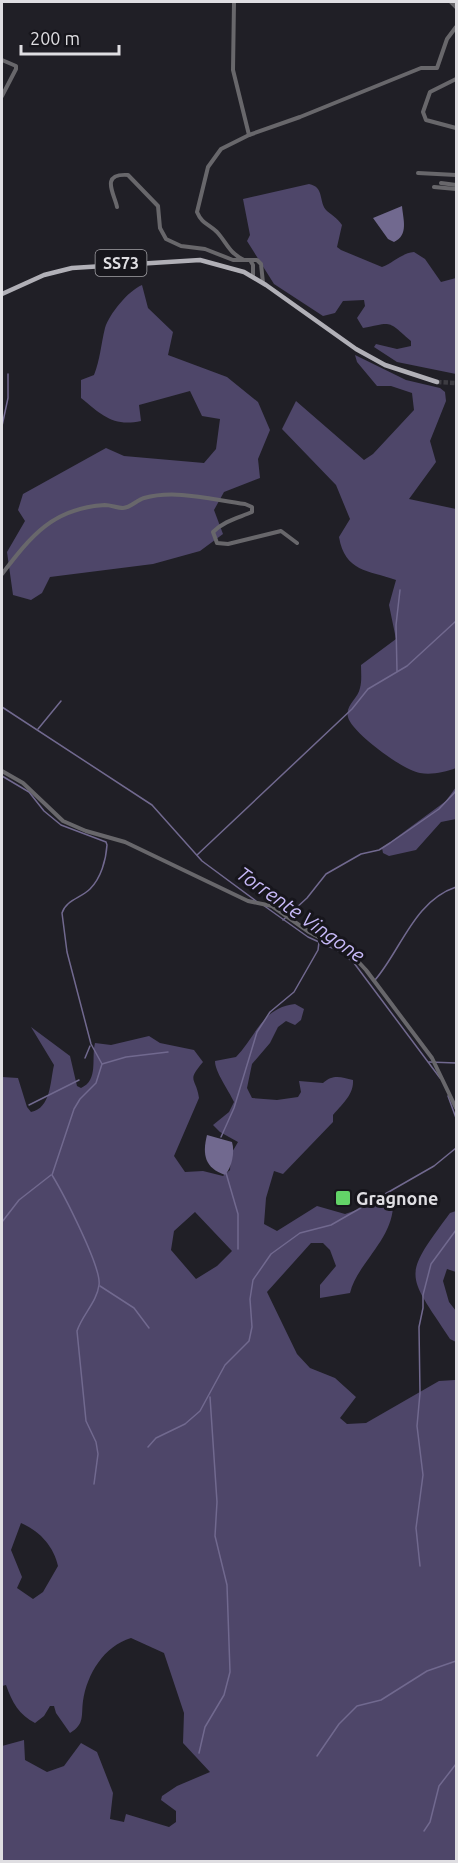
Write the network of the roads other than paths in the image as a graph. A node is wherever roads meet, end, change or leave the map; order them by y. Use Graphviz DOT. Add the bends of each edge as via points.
graph roads {
  1 [pos="234,2"];
  2 [pos="451,2"];
  3 [pos="456,7"];
  4 [pos="456,27"];
  5 [pos="2,60"];
  6 [pos="456,79"];
  7 [pos="2,96"];
  8 [pos="456,128"];
  9 [pos="249,135"];
  10 [pos="418,173"];
  11 [pos="456,176"];
  12 [pos="441,183"];
  13 [pos="434,187"];
  14 [pos="456,187"];
  15 [pos="117,207"];
  16 [pos="247,260"];
  17 [pos="253,269"];
  18 [pos="244,272"];
  19 [pos="261,272"];
  20 [pos="253,277"];
  21 [pos="263,283"];
  22 [pos="2,294"];
  23 [pos="437,382"];
  24 [pos="297,543"];
  25 [pos="2,574"];
  26 [pos="2,771"];
  27 [pos="456,1108"];
  1 -- 9 [label="street" via="233,70"];
  2 -- 3 [label="street"];
  4 -- 9 [label="street" via="447,39 437,68 421,68"];
  5 -- 7 [label="street" via="16,66"];
  6 -- 8 [label="street" via="430,92 423,112 426,120"];
  9 -- 16 [label="street" via="221,149 213,159 197,212 230,252"];
  10 -- 11 [label="street"];
  12 -- 14 [label="street"];
  13 -- 14 [label="street"];
  15 -- 16 [label="street" via="110,193 111,183 117,176 128,175 158,206 160,228 166,239 233,260"];
  16 -- 17 [label="street"];
  16 -- 19 [label="street" via="259,262"];
  17 -- 18 [label="street"];
  17 -- 20 [label="street"];
  18 -- 20 [label="main road, SS73"];
  18 -- 22 [label="main road, SS73" via="184,258 105,264 44,275"];
  19 -- 20 [label="street"];
  19 -- 21 [label="street"];
  20 -- 21 [label="main road, SS73"];
  21 -- 23 [label="main road, SS73" via="356,349"];
  24 -- 25 [label="street" via="281,531 228,544 217,543 213,532 224,522 252,512 252,507 245,504 183,495 143,498 125,508 106,505 57,516"];
  26 -- 27 [label="street" via="23,783 63,821 125,842 264,904 352,955 433,1061"];
}
